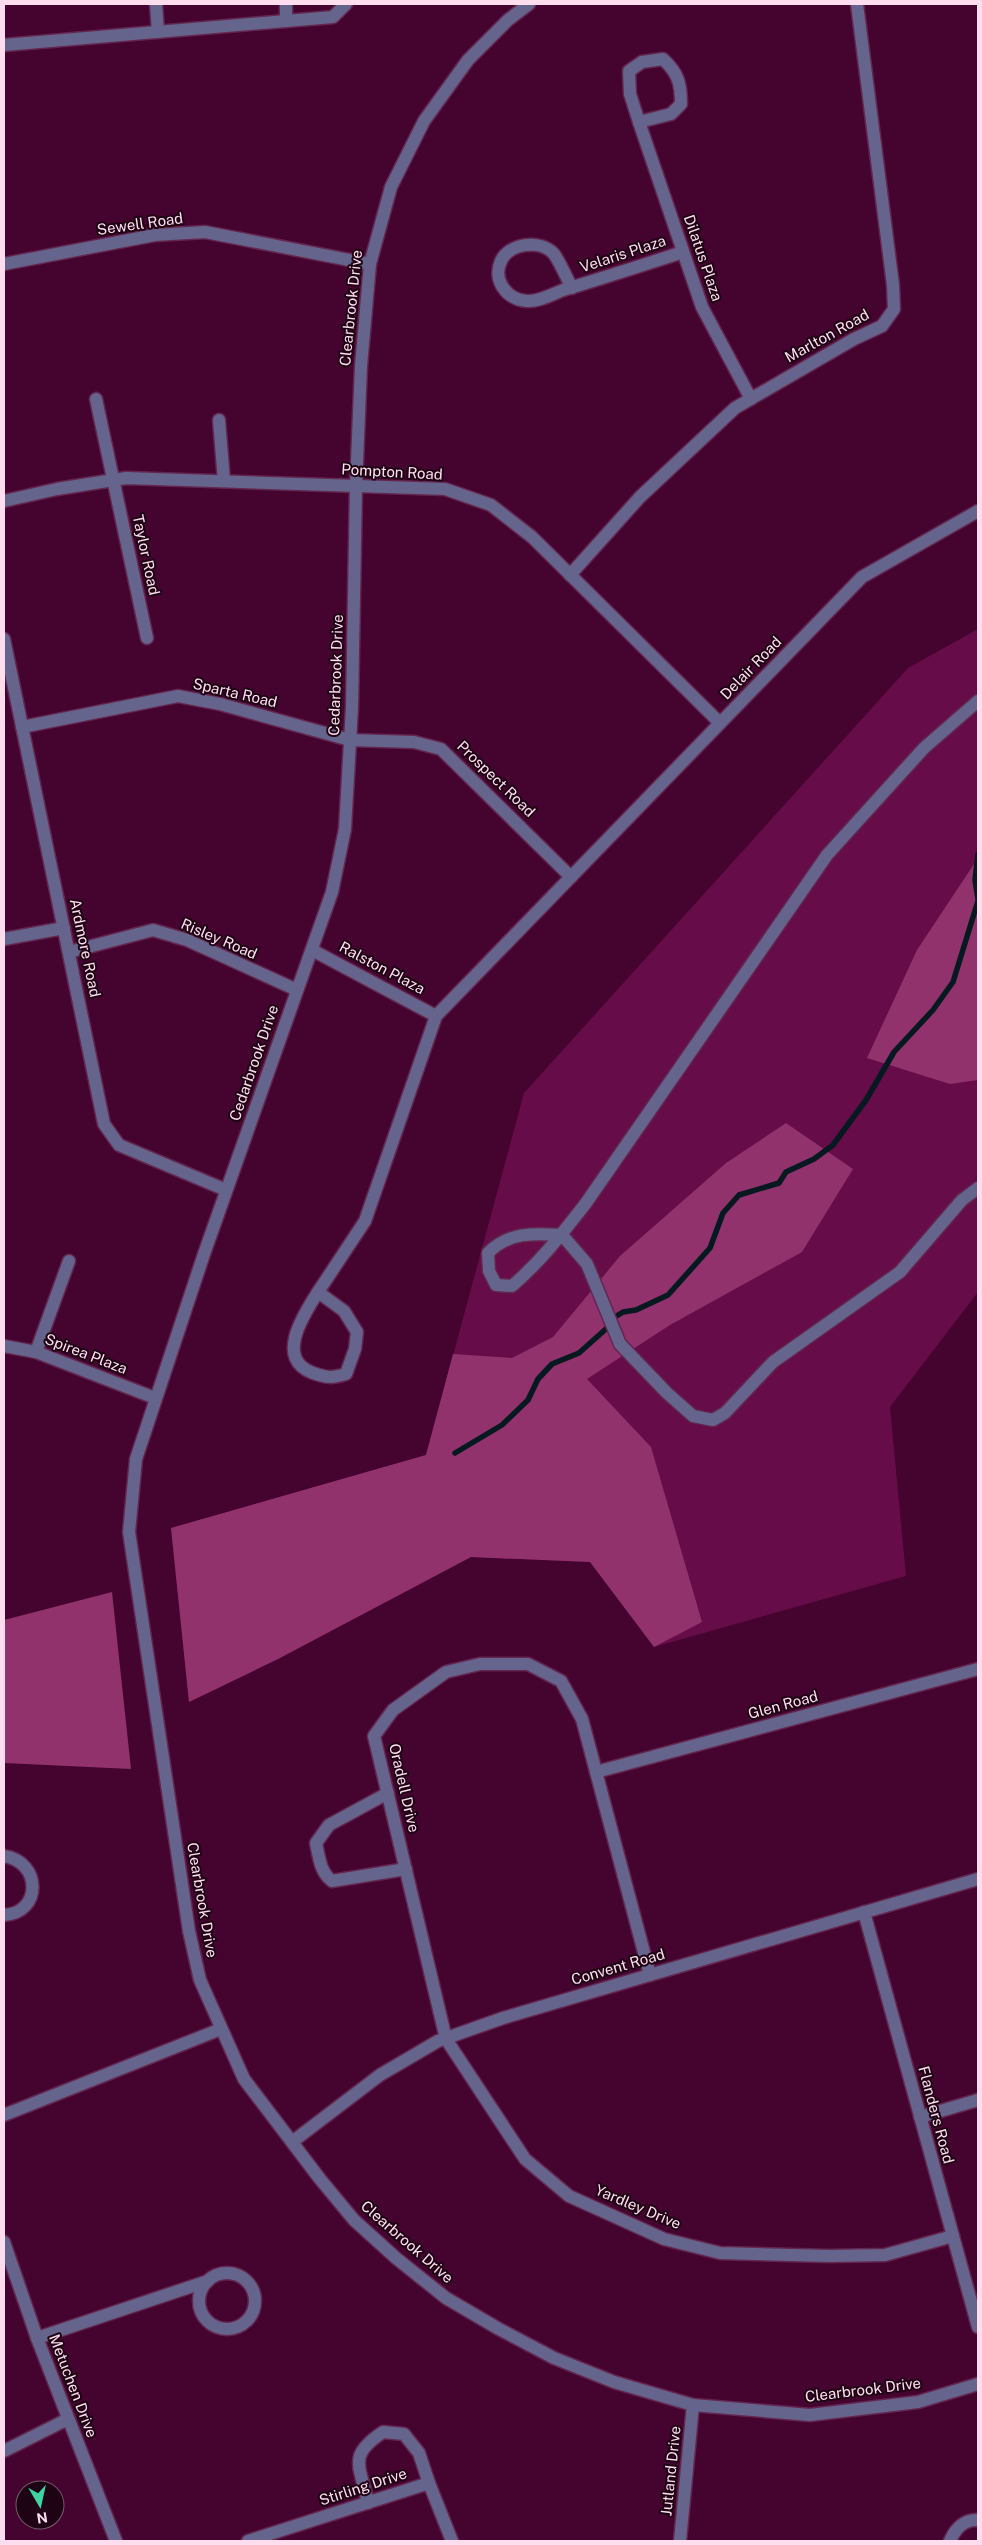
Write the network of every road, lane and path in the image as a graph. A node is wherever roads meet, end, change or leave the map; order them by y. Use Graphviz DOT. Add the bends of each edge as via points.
graph roads {
  1 [pos="156,4"];
  2 [pos="286,4"];
  3 [pos="346,4"];
  4 [pos="529,4"];
  5 [pos="857,4"];
  6 [pos="286,21"];
  7 [pos="158,32"];
  8 [pos="4,44"];
  9 [pos="639,122"];
  10 [pos="683,252"];
  11 [pos="4,264"];
  12 [pos="370,264"];
  13 [pos="572,288"];
  14 [pos="96,399"];
  15 [pos="751,399"];
  16 [pos="219,420"];
  17 [pos="113,480"];
  18 [pos="224,481"];
  19 [pos="356,486"];
  20 [pos="4,501"];
  21 [pos="978,511"];
  22 [pos="570,575"];
  23 [pos="146,638"];
  24 [pos="4,639"];
  25 [pos="978,701"];
  26 [pos="720,723"];
  27 [pos="22,727"];
  28 [pos="350,740"];
  29 [pos="571,877"];
  30 [pos="64,928"];
  31 [pos="4,939"];
  32 [pos="312,950"];
  33 [pos="69,952"];
  34 [pos="296,990"];
  35 [pos="436,1016"];
  36 [pos="978,1188"];
  37 [pos="226,1190"];
  38 [pos="562,1235"];
  39 [pos="69,1261"];
  40 [pos="318,1292"];
  41 [pos="4,1346"];
  42 [pos="36,1352"];
  43 [pos="155,1398"];
  44 [pos="146,1640"];
  45 [pos="978,1669"];
  46 [pos="596,1772"];
  47 [pos="388,1793"];
  48 [pos="4,1856"];
  49 [pos="406,1869"];
  50 [pos="978,1879"];
  51 [pos="864,1912"];
  52 [pos="4,1916"];
  53 [pos="650,1975"];
  54 [pos="222,2029"];
  55 [pos="446,2038"];
  56 [pos="978,2100"];
  57 [pos="4,2115"];
  58 [pos="920,2117"];
  59 [pos="292,2142"];
  60 [pos="953,2236"];
  61 [pos="4,2242"];
  62 [pos="208,2281"];
  63 [pos="978,2326"];
  64 [pos="37,2338"];
  65 [pos="978,2384"];
  66 [pos="693,2405"];
  67 [pos="68,2419"];
  68 [pos="4,2451"];
  69 [pos="429,2483"];
  70 [pos="368,2503"];
  71 [pos="978,2520"];
  72 [pos="116,2541"];
  73 [pos="248,2541"];
  74 [pos="452,2541"];
  75 [pos="680,2541"];
  76 [pos="950,2541"];
  1 -- 7 [label="street"];
  2 -- 6 [label="street"];
  3 -- 6 [label="street" via="333,17"];
  4 -- 12 [label="street, Clearbrook Drive" via="468,60 424,120 391,187"];
  5 -- 15 [label="street, Marlton Road" via="894,309 882,326"];
  6 -- 7 [label="street"];
  7 -- 8 [label="street"];
  9 -- 9 [label="street" via="630,94 629,70 642,62 663,59 676,72 681,86 681,104 671,114"];
  9 -- 10 [label="street, Dilatus Plaza"];
  10 -- 13 [label="street, Velaris Plaza"];
  10 -- 15 [label="street, Dilatus Plaza" via="702,307"];
  11 -- 12 [label="street, Sewell Road" via="156,235 206,232"];
  12 -- 19 [label="street, Clearbrook Drive" via="360,366"];
  13 -- 13 [label="street" via="529,302 514,299 503,290 500,282 501,261 507,252 515,248 540,245 554,254"];
  14 -- 17 [label="street, Taylor Road"];
  15 -- 22 [label="street, Marlton Road" via="735,408 640,497"];
  16 -- 18 [label="street"];
  17 -- 18 [label="street, Pompton Road"];
  17 -- 20 [label="street, Pompton Road" via="57,488"];
  17 -- 23 [label="street, Taylor Road"];
  18 -- 19 [label="street, Pompton Road"];
  19 -- 22 [label="street, Pompton Road" via="445,489 491,505 532,537"];
  19 -- 28 [label="street, Cedarbrook Drive"];
  21 -- 26 [label="street, Delair Road" via="862,577"];
  22 -- 26 [label="street, Pompton Road"];
  24 -- 27 [label="street, Ardmore Road"];
  25 -- 38 [label="street" via="924,748 827,855"];
  26 -- 29 [label="street, Delair Road"];
  27 -- 28 [label="street, Sparta Road" via="178,696 220,704"];
  27 -- 30 [label="street, Ardmore Road"];
  28 -- 29 [label="street, Prospect Road" via="414,742 442,749"];
  28 -- 32 [label="street, Cedarbrook Drive" via="345,829 332,892"];
  29 -- 35 [label="street, Delair Road"];
  30 -- 31 [label="street"];
  30 -- 33 [label="street, Ardmore Road"];
  32 -- 34 [label="street, Cedarbrook Drive"];
  32 -- 35 [label="street, Ralston Plaza"];
  33 -- 34 [label="street, Risley Road" via="153,930 187,940"];
  33 -- 37 [label="street, Ardmore Road" via="104,1124 119,1145"];
  34 -- 37 [label="street, Cedarbrook Drive"];
  35 -- 40 [label="street" via="365,1221"];
  36 -- 38 [label="street" via="962,1200 900,1272 772,1362 725,1413 713,1420 693,1416 620,1344 587,1264"];
  37 -- 43 [label="street, Cedarbrook Drive"];
  38 -- 38 [label="street" via="526,1234 499,1242 488,1253 489,1271 496,1285 512,1286"];
  39 -- 42 [label="street"];
  40 -- 40 [label="street" via="300,1320 293,1344 296,1359 305,1370 329,1379 346,1374 357,1332 344,1311"];
  41 -- 42 [label="street, Spirea Plaza"];
  42 -- 43 [label="street, Spirea Plaza"];
  43 -- 44 [label="street, Cedarbrook Drive" via="136,1459 129,1532"];
  44 -- 54 [label="street, Clearbrook Drive" via="189,1931 200,1980"];
  45 -- 46 [label="street, Glen Road"];
  46 -- 47 [label="street, Oradell Drive" via="582,1719 561,1681 528,1664 480,1664 446,1672 393,1710 374,1736"];
  46 -- 53 [label="street, Oradell Drive"];
  47 -- 49 [label="street, Oradell Drive"];
  47 -- 49 [label="street" via="329,1825 316,1842 319,1861 325,1876 332,1881"];
  48 -- 52 [label="street" via="24,1865 32,1875 33,1888 30,1900 22,1909"];
  49 -- 55 [label="street, Oradell Drive"];
  50 -- 51 [label="street, Convent Road"];
  51 -- 53 [label="street, Convent Road"];
  51 -- 58 [label="street, Flanders Road"];
  53 -- 55 [label="street, Convent Road"];
  54 -- 57 [label="street"];
  54 -- 59 [label="street, Clearbrook Drive" via="244,2079"];
  55 -- 59 [label="street, Convent Road" via="380,2076"];
  55 -- 60 [label="street, Yardley Drive" via="525,2159 569,2196 664,2239 720,2253 829,2256 885,2255"];
  56 -- 58 [label="street"];
  58 -- 60 [label="street, Flanders Road"];
  59 -- 66 [label="street, Clearbrook Drive" via="354,2220 446,2298 554,2358 614,2382"];
  60 -- 63 [label="street, Flanders Road"];
  61 -- 64 [label="street, Metuchen Drive"];
  62 -- 62 [label="street" via="200,2296 202,2314 210,2323 226,2329 243,2325 256,2302 251,2285 229,2273"];
  62 -- 64 [label="street"];
  64 -- 67 [label="street, Metuchen Drive"];
  65 -- 66 [label="street, Clearbrook Drive" via="918,2402 810,2415"];
  66 -- 75 [label="street, Jutland Drive"];
  67 -- 68 [label="street"];
  67 -- 72 [label="street, Metuchen Drive"];
  69 -- 70 [label="street, Stirling Drive"];
  69 -- 70 [label="street" via="419,2453 404,2434 383,2432 365,2444 358,2458"];
  69 -- 74 [label="street, Stirling Drive"];
  70 -- 73 [label="street, Stirling Drive"];
  71 -- 76 [label="street" via="971,2519 954,2530"];
}
